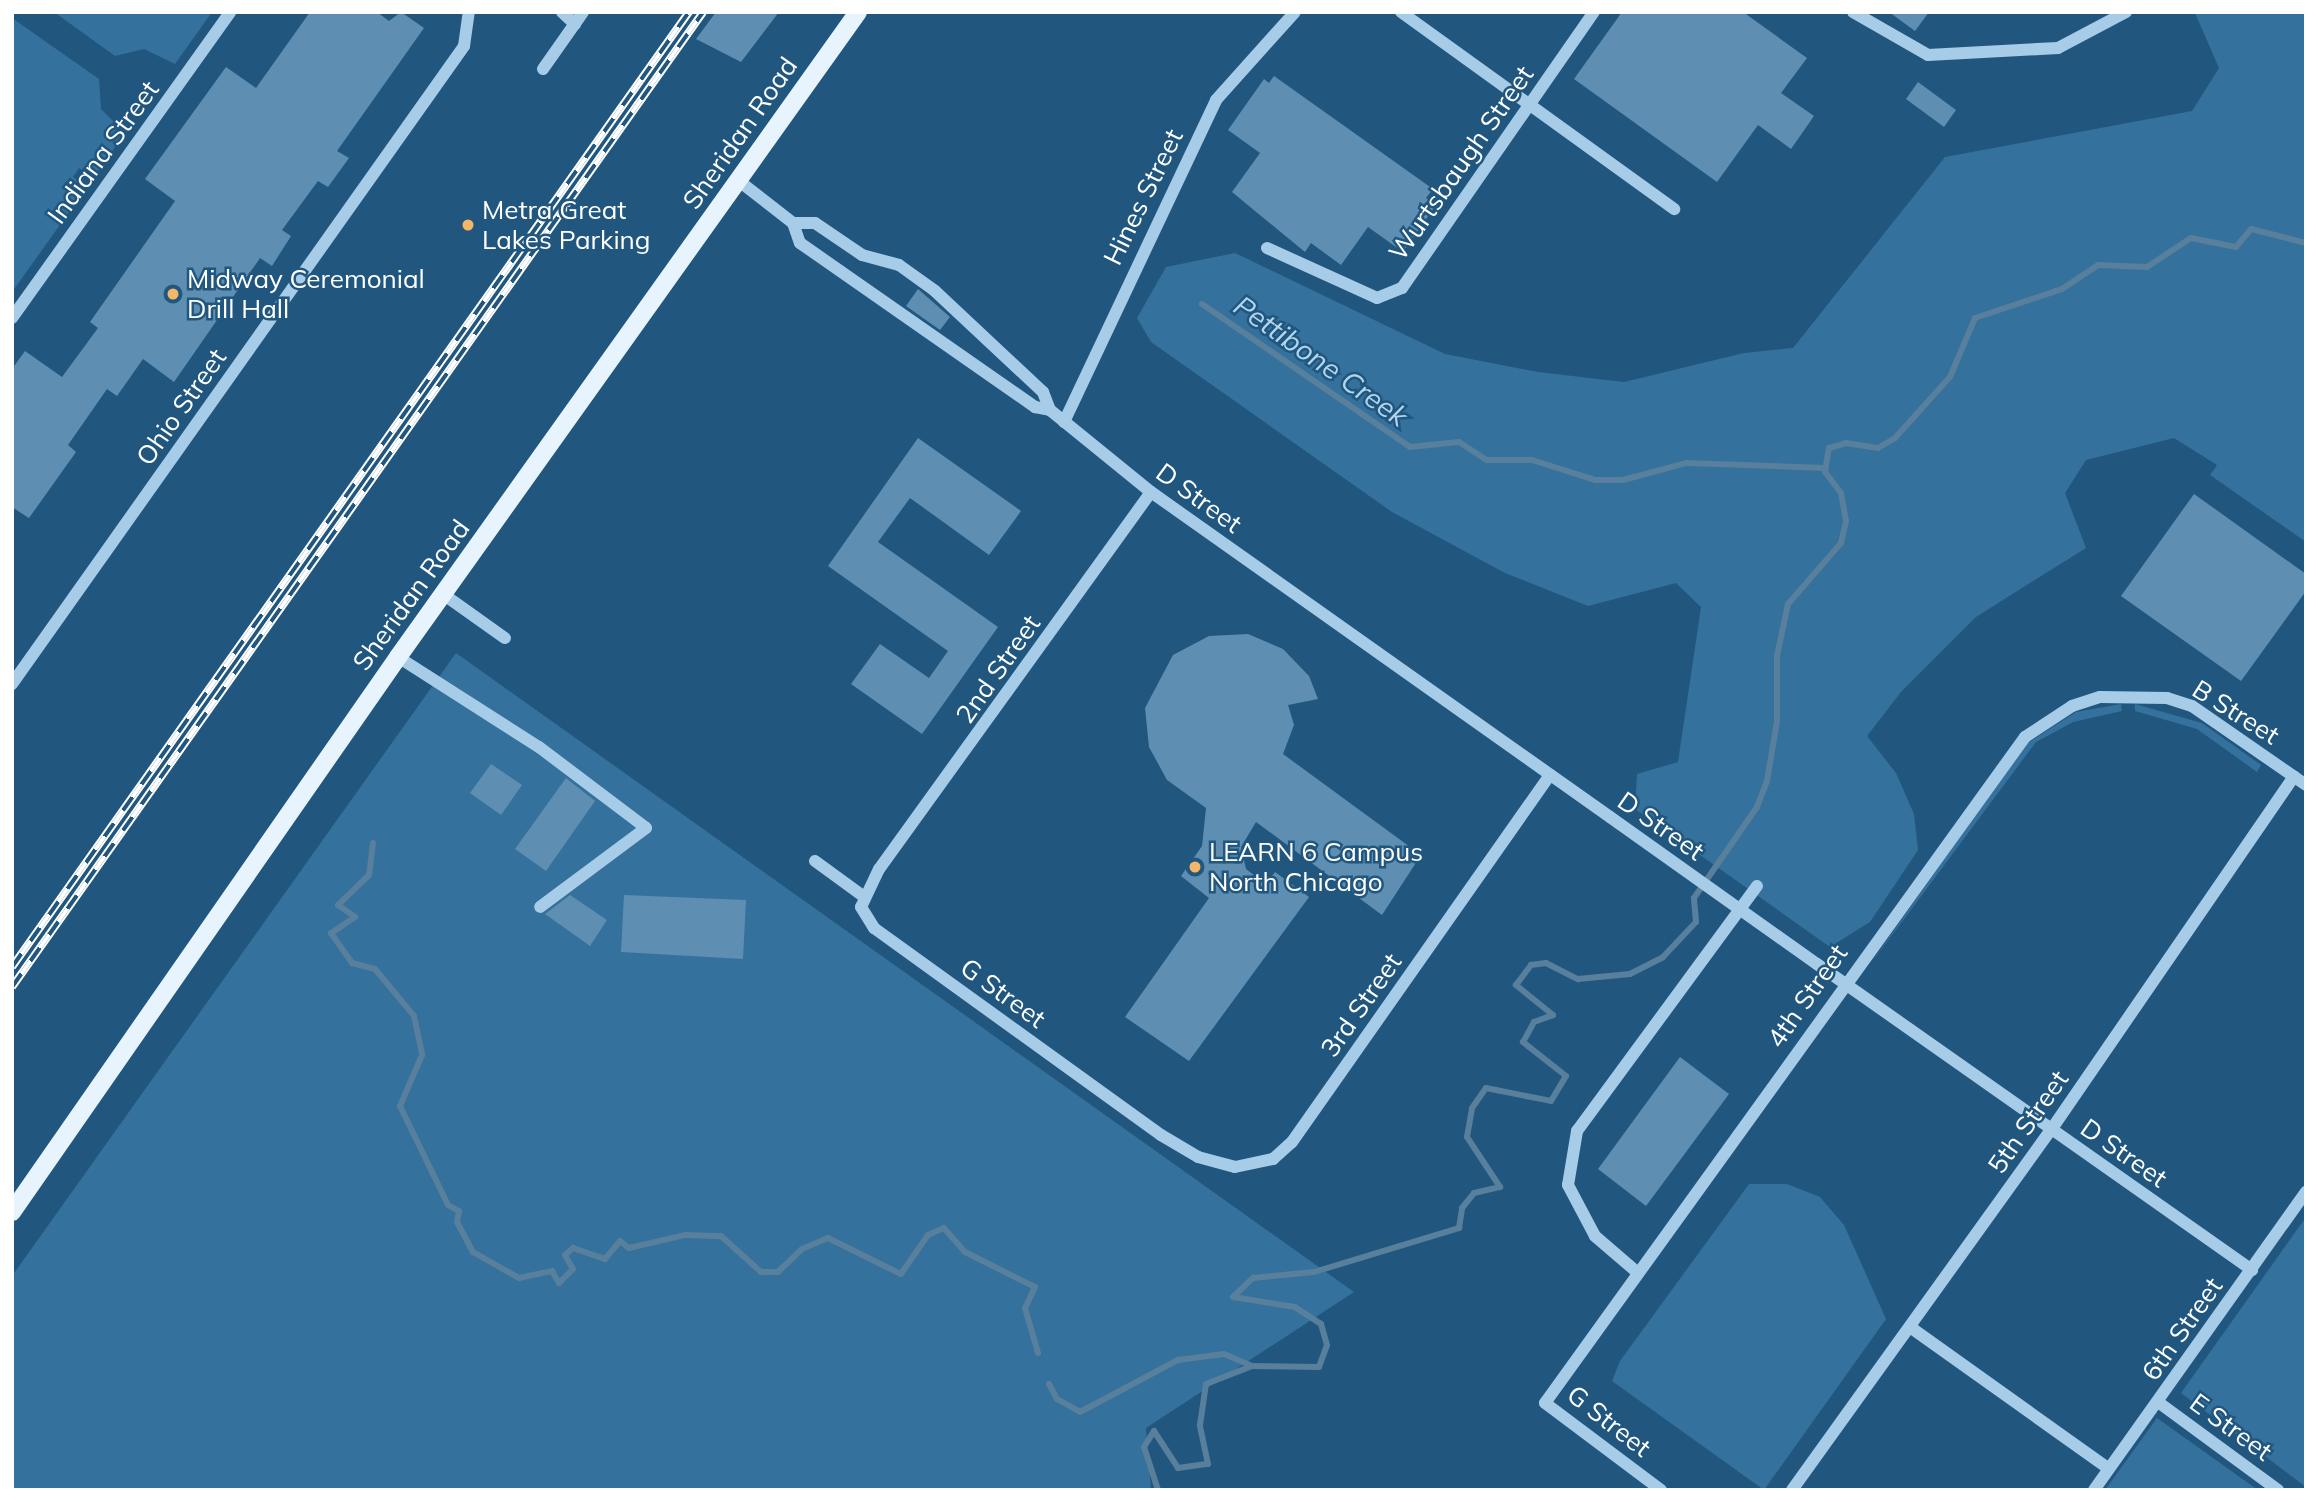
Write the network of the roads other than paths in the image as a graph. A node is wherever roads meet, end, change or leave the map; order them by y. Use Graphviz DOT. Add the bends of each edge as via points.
graph roads {
  1 [pos="230,12"];
  2 [pos="469,12"];
  3 [pos="562,12"];
  4 [pos="583,12"];
  5 [pos="858,12"];
  6 [pos="1295,12"];
  7 [pos="1401,12"];
  8 [pos="1594,12"];
  9 [pos="1853,12"];
  10 [pos="1879,12"];
  11 [pos="2126,12"];
  12 [pos="575,24"];
  13 [pos="1871,24"];
  14 [pos="543,69"];
  15 [pos="1529,103"];
  16 [pos="739,181"];
  17 [pos="1674,209"];
  18 [pos="793,223"];
  19 [pos="1267,248"];
  20 [pos="12,318"];
  21 [pos="1050,410"];
  22 [pos="1065,422"];
  23 [pos="1151,492"];
  24 [pos="443,594"];
  25 [pos="505,638"];
  26 [pos="398,657"];
  27 [pos="12,684"];
  28 [pos="2135,694"];
  29 [pos="1550,775"];
  30 [pos="2294,776"];
  31 [pos="2306,785"];
  32 [pos="815,861"];
  33 [pos="1757,886"];
  34 [pos="863,896"];
  35 [pos="540,907"];
  36 [pos="1844,984"];
  37 [pos="2051,1129"];
  38 [pos="1161,1135"];
  39 [pos="2306,1192"];
  40 [pos="12,1212"];
  41 [pos="2252,1270"];
  42 [pos="1638,1273"];
  43 [pos="1909,1326"];
  44 [pos="1560,1383"];
  45 [pos="2158,1402"];
  46 [pos="2109,1469"];
  47 [pos="1661,1490"];
  48 [pos="1792,1490"];
  49 [pos="2094,1490"];
  50 [pos="2278,1490"];
  1 -- 20 [label="street, Indiana Street"];
  2 -- 27 [label="street, Ohio Street" via="464,46"];
  3 -- 12 [label="street"];
  4 -- 12 [label="street"];
  5 -- 16 [label="main road, Sheridan Road"];
  6 -- 22 [label="street, Hines Street" via="1216,100"];
  7 -- 15 [label="street"];
  8 -- 15 [label="street, Wurtsbaugh Street"];
  9 -- 13 [label="street"];
  10 -- 13 [label="street"];
  11 -- 13 [label="street" via="2057,48 1928,55"];
  12 -- 14 [label="street"];
  15 -- 17 [label="street"];
  15 -- 19 [label="street, Wurtsbaugh Street" via="1402,288 1377,298"];
  16 -- 18 [label="street, D Street"];
  16 -- 24 [label="main road, Sheridan Road"];
  18 -- 21 [label="street, D Street" via="800,243 1035,407"];
  18 -- 21 [label="street, D Street" via="815,223 935,291 1043,392"];
  21 -- 22 [label="street, D Street"];
  22 -- 23 [label="street, D Street"];
  23 -- 29 [label="street, D Street"];
  23 -- 34 [label="street, 2nd Street"];
  24 -- 25 [label="street"];
  24 -- 26 [label="main road, Sheridan Road"];
  26 -- 35 [label="street" via="539,747 646,828"];
  26 -- 40 [label="main road, Sheridan Road"];
  28 -- 30 [label="street, B Street" via="2192,706"];
  28 -- 36 [label="street, 4th Street" via="2072,706 2025,737"];
  29 -- 36 [label="street, D Street, bridge"];
  29 -- 38 [label="street, 3rd Street" via="1292,1142 1273,1159 1235,1167 1198,1157"];
  30 -- 31 [label="street, B Street"];
  30 -- 37 [label="street, 5th Street"];
  32 -- 34 [label="street"];
  33 -- 42 [label="street" via="1577,1132 1568,1185 1595,1236"];
  34 -- 38 [label="street, G Street" via="863,916 874,928"];
  36 -- 37 [label="street, D Street"];
  36 -- 42 [label="street, 4th Street"];
  37 -- 41 [label="street, D Street"];
  37 -- 43 [label="street, 5th Street"];
  39 -- 41 [label="street, 6th Street"];
  41 -- 45 [label="street, 6th Street"];
  42 -- 44 [label="street, 4th Street"];
  43 -- 46 [label="street"];
  43 -- 48 [label="street, 5th Street"];
  44 -- 47 [label="street, G Street" via="1545,1403"];
  45 -- 46 [label="street, 6th Street"];
  45 -- 50 [label="street, E Street"];
  46 -- 49 [label="street, 6th Street"];
}
